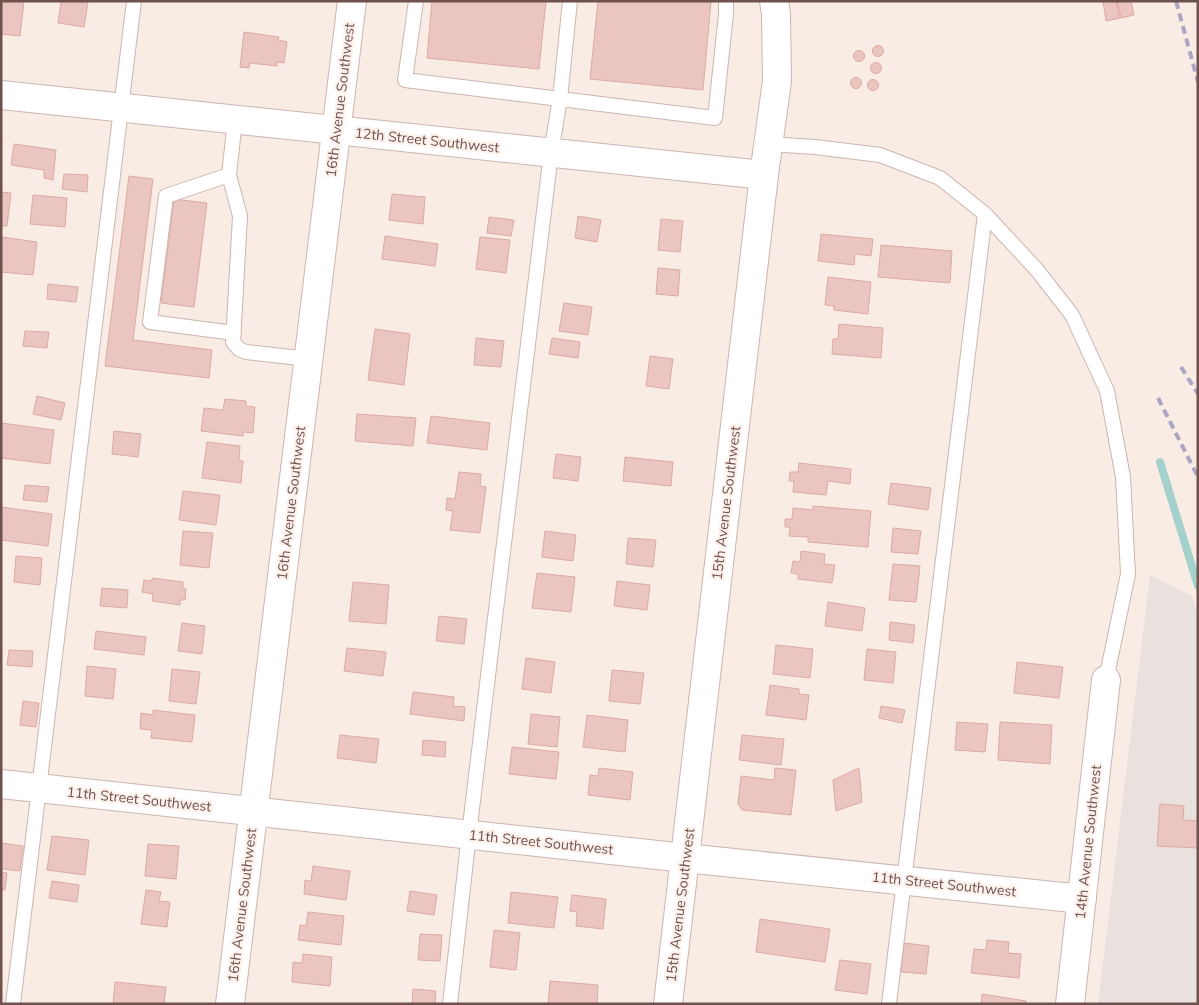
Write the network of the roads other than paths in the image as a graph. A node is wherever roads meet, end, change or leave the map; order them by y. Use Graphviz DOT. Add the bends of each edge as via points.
graph roads {
  1 [pos="134,1"];
  2 [pos="352,1"];
  3 [pos="416,1"];
  4 [pos="570,1"];
  5 [pos="726,1"];
  6 [pos="774,1"];
  7 [pos="1,95"];
  8 [pos="560,99"];
  9 [pos="121,108"];
  10 [pos="235,120"];
  11 [pos="336,130"];
  12 [pos="768,144"];
  13 [pos="551,153"];
  14 [pos="229,175"];
  15 [pos="764,175"];
  16 [pos="985,214"];
  17 [pos="234,333"];
  18 [pos="309,359"];
  19 [pos="1106,680"];
  20 [pos="1,784"];
  21 [pos="39,788"];
  22 [pos="253,812"];
  23 [pos="469,834"];
  24 [pos="685,858"];
  25 [pos="903,880"];
  26 [pos="1082,898"];
  27 [pos="13,1004"];
  28 [pos="230,1004"];
  29 [pos="450,1004"];
  30 [pos="668,1004"];
  31 [pos="889,1004"];
  32 [pos="1070,1004"];
  1 -- 9 [label="lane"];
  2 -- 11 [label="street, 16th Avenue Southwest"];
  3 -- 8 [label="lane" via="405,80"];
  4 -- 8 [label="lane"];
  5 -- 8 [label="lane" via="714,118"];
  6 -- 12 [label="street, 15th Avenue Southwest" via="776,81"];
  7 -- 9 [label="street, 12th Street Southwest"];
  8 -- 13 [label="lane"];
  9 -- 10 [label="street, 12th Street Southwest"];
  9 -- 21 [label="lane"];
  10 -- 11 [label="street, 12th Street Southwest"];
  10 -- 14 [label="lane"];
  11 -- 13 [label="street, 12th Street Southwest"];
  11 -- 18 [label="street, 16th Avenue Southwest"];
  12 -- 15 [label="street, 15th Avenue Southwest"];
  12 -- 16 [label="lane" via="880,155 940,178"];
  13 -- 15 [label="street, 12th Street Southwest"];
  13 -- 23 [label="lane"];
  14 -- 17 [label="lane" via="240,216"];
  14 -- 17 [label="lane" via="166,196 150,322"];
  15 -- 24 [label="street, 15th Avenue Southwest"];
  16 -- 19 [label="lane" via="1037,270 1072,315 1107,391 1123,477 1128,574"];
  16 -- 25 [label="lane"];
  17 -- 18 [label="lane" via="233,342 246,352"];
  18 -- 22 [label="street, 16th Avenue Southwest"];
  19 -- 26 [label="street, 14th Avenue Southwest"];
  20 -- 21 [label="street, 11th Street Southwest"];
  21 -- 22 [label="street, 11th Street Southwest"];
  21 -- 27 [label="lane"];
  22 -- 23 [label="street, 11th Street Southwest"];
  22 -- 28 [label="street, 16th Avenue Southwest"];
  23 -- 24 [label="street, 11th Street Southwest"];
  23 -- 29 [label="lane"];
  24 -- 25 [label="street, 11th Street Southwest"];
  24 -- 30 [label="street, 15th Avenue Southwest"];
  25 -- 26 [label="street, 11th Street Southwest"];
  25 -- 31 [label="lane"];
  26 -- 32 [label="street, 14th Avenue Southwest"];
}
